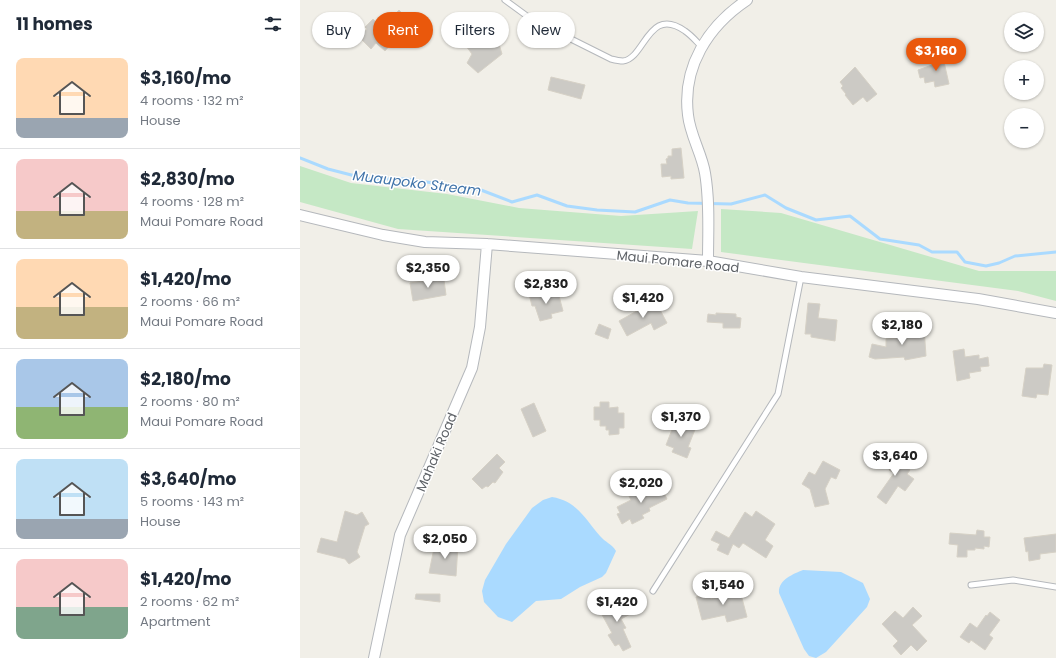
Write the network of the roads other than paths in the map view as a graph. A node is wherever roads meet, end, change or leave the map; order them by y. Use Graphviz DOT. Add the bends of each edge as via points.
graph roads {
  1 [pos="505,0"];
  2 [pos="746,0"];
  3 [pos="701,46"];
  4 [pos="300,215"];
  5 [pos="486,244"];
  6 [pos="708,261"];
  7 [pos="801,277"];
  8 [pos="1056,313"];
  9 [pos="971,585"];
  10 [pos="1056,587"];
  11 [pos="652,591"];
  12 [pos="374,658"];
  1 -- 3 [label="lane" via="531,18 611,59 624,61 636,54 651,31 662,26 672,25 685,31"];
  2 -- 3 [label="street" via="718,23"];
  3 -- 6 [label="street" via="692,66 687,91 688,116 705,172 708,201"];
  4 -- 5 [label="street, Maui Pomare Road" via="383,235 425,242"];
  5 -- 6 [label="street, Maui Pomare Road"];
  5 -- 12 [label="street, Mahaki Road" via="480,327 472,368 400,535"];
  6 -- 7 [label="street, Maui Pomare Road"];
  7 -- 8 [label="street, Maui Pomare Road" via="978,299"];
  7 -- 11 [label="lane" via="778,394"];
  9 -- 10 [label="lane" via="1013,580"];
}
